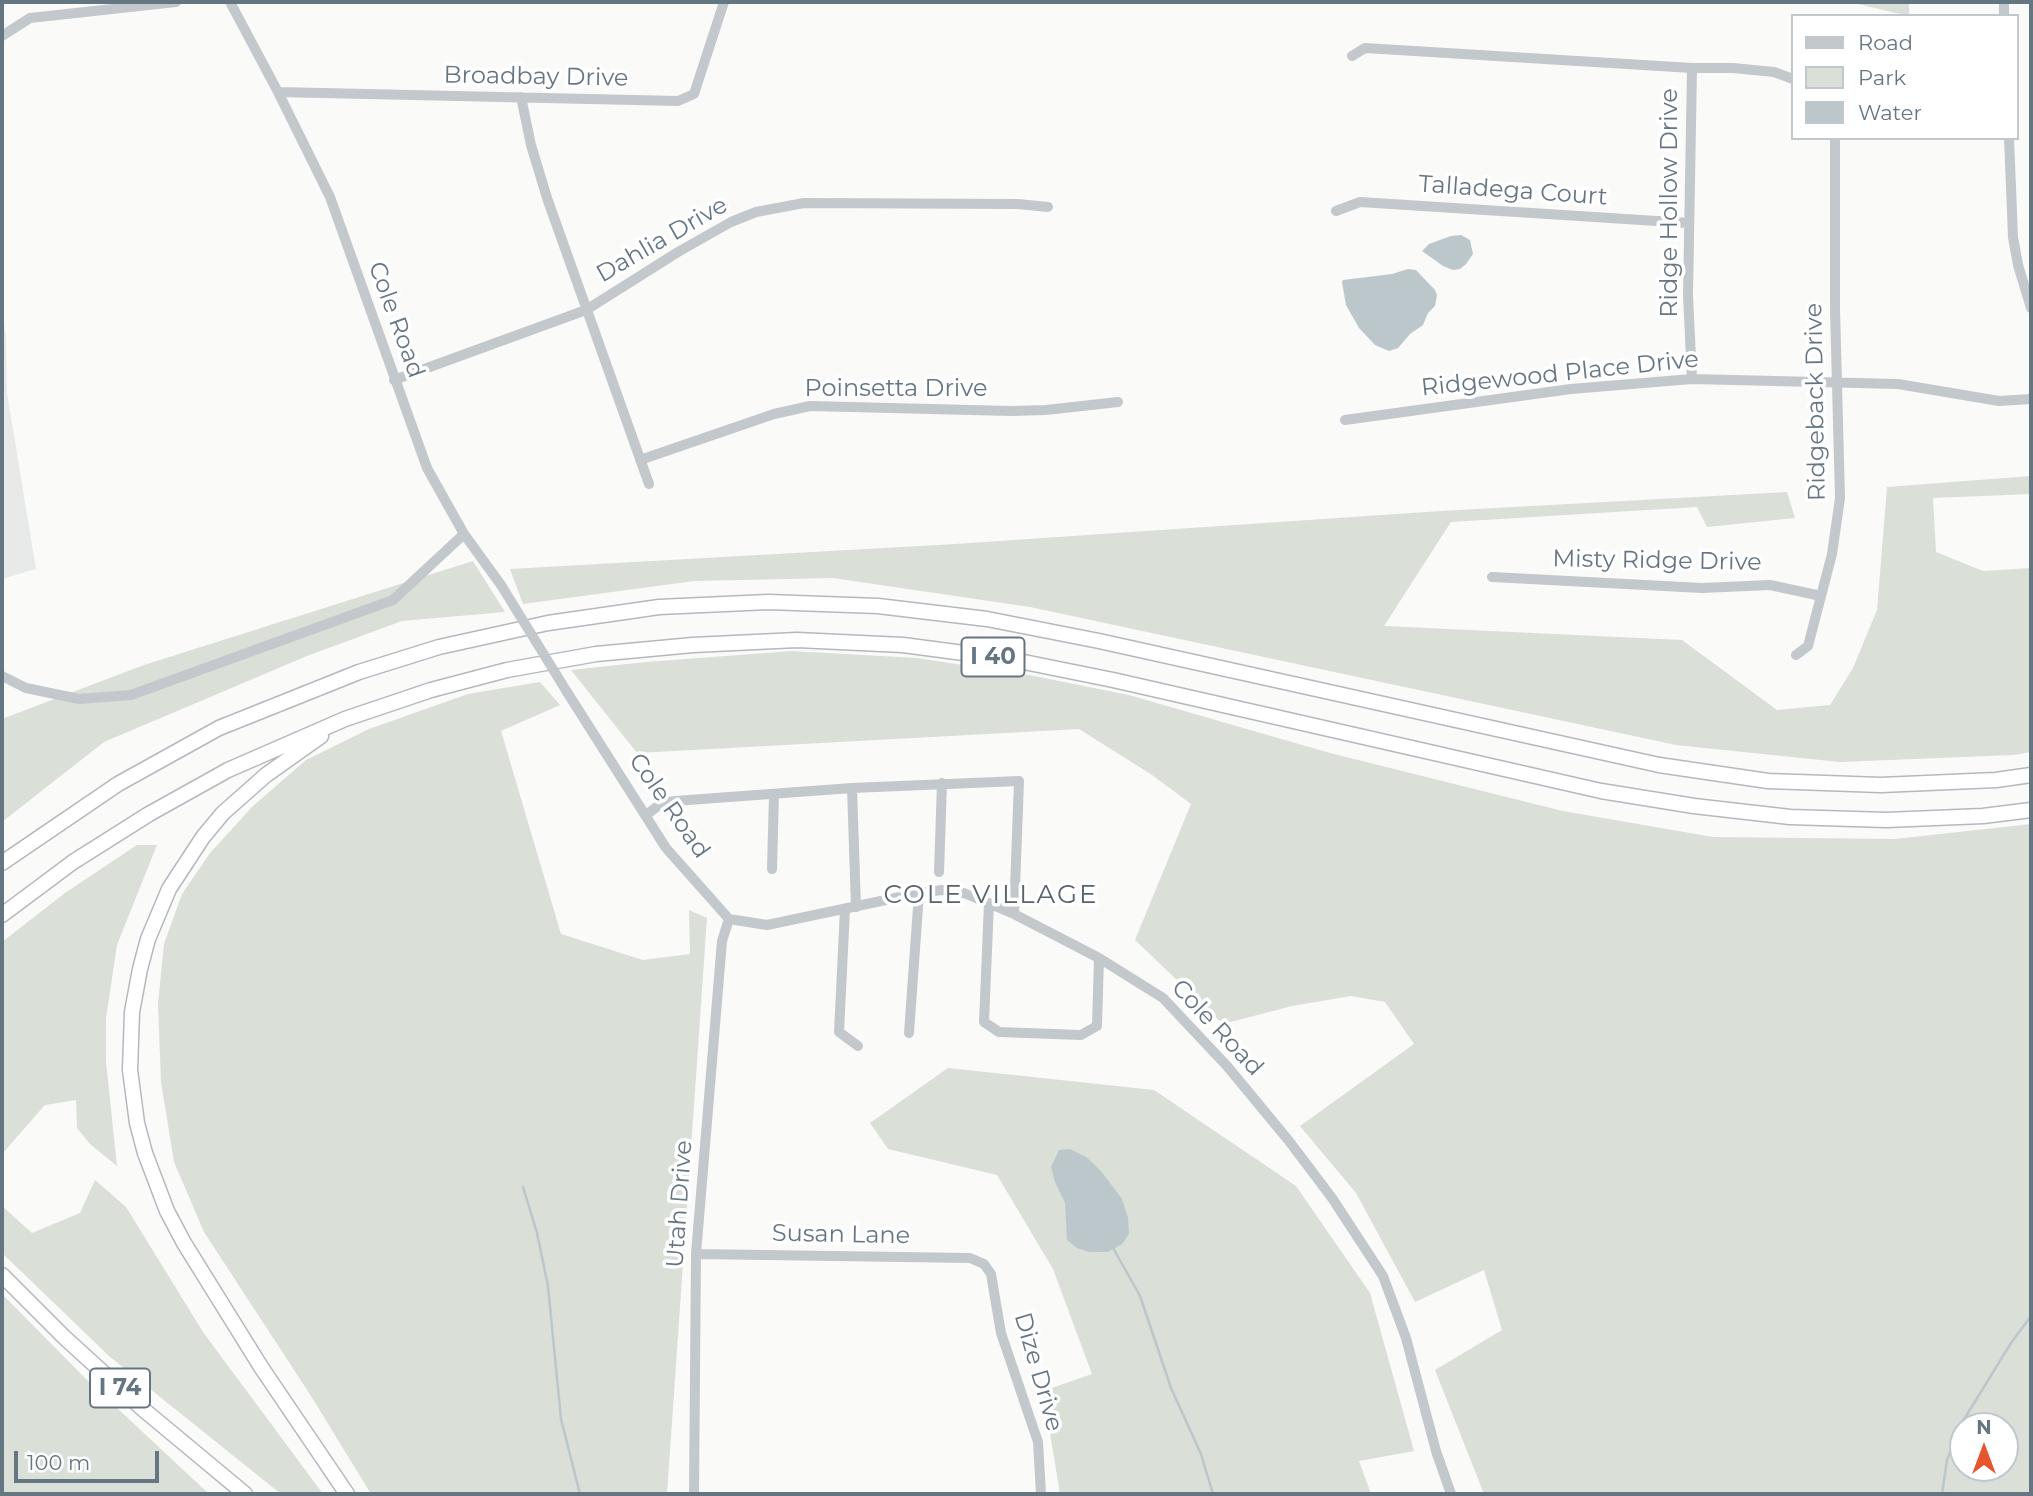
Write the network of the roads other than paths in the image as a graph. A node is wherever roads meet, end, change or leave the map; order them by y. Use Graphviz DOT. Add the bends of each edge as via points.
graph roads {
  1 [pos="176,2"];
  2 [pos="230,2"];
  3 [pos="724,2"];
  4 [pos="2,36"];
  5 [pos="1352,56"];
  6 [pos="1692,68"];
  7 [pos="1792,79"];
  8 [pos="278,92"];
  9 [pos="521,97"];
  10 [pos="1835,140"];
  11 [pos="2009,140"];
  12 [pos="1048,207"];
  13 [pos="1336,211"];
  14 [pos="1688,223"];
  15 [pos="2031,308"];
  16 [pos="586,310"];
  17 [pos="1692,379"];
  18 [pos="394,380"];
  19 [pos="1836,382"];
  20 [pos="2031,400"];
  21 [pos="1118,402"];
  22 [pos="1345,420"];
  23 [pos="640,460"];
  24 [pos="649,484"];
  25 [pos="464,534"];
  26 [pos="1492,577"];
  27 [pos="1821,596"];
  28 [pos="1796,655"];
  29 [pos="2,676"];
  30 [pos="345,719"];
  31 [pos="2031,775"];
  32 [pos="942,783"];
  33 [pos="852,788"];
  34 [pos="774,794"];
  35 [pos="2031,810"];
  36 [pos="646,815"];
  37 [pos="2,863"];
  38 [pos="772,869"];
  39 [pos="939,872"];
  40 [pos="919,893"];
  41 [pos="989,903"];
  42 [pos="852,906"];
  43 [pos="1014,914"];
  44 [pos="2,915"];
  45 [pos="729,919"];
  46 [pos="1099,964"];
  47 [pos="909,1033"];
  48 [pos="858,1046"];
  49 [pos="696,1254"];
  50 [pos="984,1264"];
  51 [pos="2,1275"];
  52 [pos="245,1494"];
  53 [pos="347,1494"];
  54 [pos="694,1494"];
  55 [pos="1041,1494"];
  56 [pos="1451,1494"];
  1 -- 4 [label="street" via="30,18"];
  2 -- 8 [label="street, Cole Road"];
  3 -- 9 [label="street, Broadbay Drive" via="698,84 685,99"];
  5 -- 6 [label="street" via="1365,48"];
  6 -- 7 [label="street" via="1774,72"];
  6 -- 14 [label="street, Ridge Hollow Drive"];
  8 -- 9 [label="street, Broadbay Drive"];
  8 -- 18 [label="street, Cole Road" via="330,197"];
  9 -- 16 [label="street" via="531,145"];
  10 -- 19 [label="street, Ridgeback Drive"];
  11 -- 15 [label="street" via="2013,237"];
  12 -- 16 [label="street, Dahlia Drive" via="804,203 756,212 678,252"];
  13 -- 14 [label="street, Talladega Court" via="1360,202"];
  14 -- 17 [label="street, Ridge Hollow Drive"];
  16 -- 18 [label="street, Dahlia Drive"];
  16 -- 23 [label="street"];
  17 -- 19 [label="street, Ridgewood Place Drive"];
  17 -- 22 [label="street, Ridgewood Place Drive" via="1572,389"];
  18 -- 25 [label="street, Cole Road" via="427,468"];
  19 -- 20 [label="street, Ridgewood Place Drive" via="1917,386 1999,401"];
  19 -- 27 [label="street, Ridgeback Drive" via="1840,498"];
  21 -- 23 [label="street, Poinsetta Drive" via="1011,411 810,406"];
  23 -- 24 [label="street"];
  25 -- 29 [label="street" via="393,600 131,695 79,699 26,688"];
  25 -- 36 [label="street, Cole Road, bridge"];
  26 -- 27 [label="street, Misty Ridge Drive" via="1702,588 1770,585"];
  27 -- 28 [label="street, Ridgeback Drive" via="1808,646"];
  30 -- 35 [label="highway, I 40" via="468,680 596,654 797,640 903,645 1009,659 1113,680 1694,807 1886,820"];
  30 -- 44 [label="highway, I 40" via="228,770 149,814"];
  30 -- 53 [label="highway" via="245,792 209,829 185,863 148,939 134,995 130,1044 137,1123 167,1211 261,1367"];
  31 -- 37 [label="highway, I 40" via="1881,785 1768,781 1659,765 987,619 878,606 768,602 659,607 548,623 439,647 359,672 219,728 118,784"];
  32 -- 33 [label="street"];
  32 -- 39 [label="street"];
  32 -- 43 [label="street" via="1019,781"];
  33 -- 34 [label="street"];
  33 -- 42 [label="street"];
  34 -- 36 [label="street" via="662,803"];
  34 -- 38 [label="street"];
  36 -- 45 [label="street, Cole Road" via="666,848"];
  40 -- 41 [label="street, Cole Road" via="964,893"];
  40 -- 42 [label="street, Cole Road"];
  40 -- 47 [label="street"];
  41 -- 43 [label="street, Cole Road"];
  41 -- 46 [label="street" via="984,1022 999,1032 1081,1035 1097,1026"];
  42 -- 45 [label="street, Cole Road" via="767,925"];
  42 -- 48 [label="street" via="839,1032"];
  43 -- 46 [label="street, Cole Road"];
  45 -- 49 [label="street, Utah Drive" via="722,942"];
  46 -- 56 [label="street, Cole Road" via="1145,985 1180,1013 1289,1141 1370,1252 1392,1296"];
  49 -- 50 [label="street, Susan Lane" via="970,1258"];
  49 -- 54 [label="street, Utah Drive"];
  50 -- 55 [label="street, Dize Drive" via="991,1274 1001,1333 1038,1441"];
  51 -- 52 [label="highway, I 74" via="134,1401"];
}
